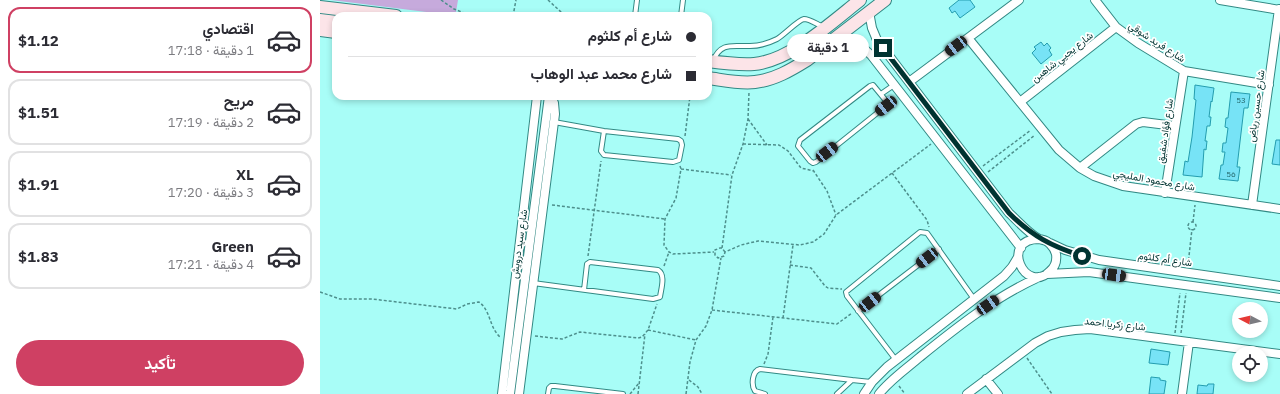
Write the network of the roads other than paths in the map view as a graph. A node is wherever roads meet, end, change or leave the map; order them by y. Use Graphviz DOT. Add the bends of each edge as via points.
graph roads {
  1 [pos="636,0"];
  2 [pos="683,0"];
  3 [pos="860,0"];
  4 [pos="885,0"];
  5 [pos="1019,0"];
  6 [pos="1095,0"];
  7 [pos="1220,0"];
  8 [pos="320,7"];
  9 [pos="1279,10"];
  10 [pos="362,12"];
  11 [pos="634,12"];
  12 [pos="682,12"];
  13 [pos="869,12"];
  14 [pos="320,20"];
  15 [pos="824,27"];
  16 [pos="1116,27"];
  17 [pos="328,30"];
  18 [pos="839,36"];
  19 [pos="968,38"];
  20 [pos="712,60"];
  21 [pos="712,61"];
  22 [pos="1184,71"];
  23 [pos="712,78"];
  24 [pos="909,82"];
  25 [pos="894,85"];
  26 [pos="1269,85"];
  27 [pos="881,94"];
  28 [pos="537,100"];
  29 [pos="549,100"];
  30 [pos="552,100"];
  31 [pos="1020,102"];
  32 [pos="553,122"];
  33 [pos="1175,126"];
  34 [pos="604,131"];
  35 [pos="1080,168"];
  36 [pos="1166,194"];
  37 [pos="1252,205"];
  38 [pos="1280,209"];
  39 [pos="1039,238"];
  40 [pos="1050,243"];
  41 [pos="1021,248"];
  42 [pos="939,249"];
  43 [pos="1018,257"];
  44 [pos="1047,274"];
  45 [pos="1039,277"];
  46 [pos="533,283"];
  47 [pos="1280,286"];
  48 [pos="584,290"];
  49 [pos="1280,298"];
  50 [pos="974,300"];
  51 [pos="858,310"];
  52 [pos="517,334"];
  53 [pos="527,335"];
  54 [pos="1189,342"];
  55 [pos="1280,354"];
  56 [pos="896,360"];
  57 [pos="852,380"];
  58 [pos="986,380"];
  59 [pos="872,382"];
  60 [pos="502,394"];
  61 [pos="510,394"];
  62 [pos="519,394"];
  63 [pos="548,394"];
  64 [pos="623,394"];
  65 [pos="765,394"];
  66 [pos="837,394"];
  67 [pos="864,394"];
  68 [pos="879,394"];
  69 [pos="967,394"];
  70 [pos="998,394"];
  71 [pos="1182,394"];
  1 -- 11 [label="lane"];
  2 -- 12 [label="lane"];
  3 -- 15 [label="street"];
  4 -- 13 [label="street"];
  5 -- 19 [label="street"];
  6 -- 16 [label="street, شارع فريد شوقي"];
  7 -- 9 [label="street"];
  8 -- 10 [label="street"];
  9 -- 26 [label="street, شارع حسين رياض"];
  13 -- 18 [label="street"];
  13 -- 24 [label="street" via="877,40"];
  14 -- 17 [label="street"];
  15 -- 20 [label="lane" via="801,20 785,34 769,42 726,47"];
  15 -- 21 [label="street" via="775,59 754,64"];
  16 -- 22 [label="street, شارع فريد شوقي"];
  16 -- 31 [label="street, شارع يحيي شاهين"];
  18 -- 23 [label="street" via="797,66 770,79 750,82"];
  18 -- 25 [label="street" via="862,47 871,55"];
  19 -- 24 [label="street"];
  19 -- 31 [label="street, شارع محمود المليجي"];
  22 -- 26 [label="street, شارع فريد شوقي"];
  22 -- 33 [label="street, شارع فؤاد شفيق"];
  24 -- 39 [label="street" via="1009,213"];
  25 -- 27 [label="lane"];
  25 -- 41 [label="street"];
  26 -- 37 [label="street, شارع حسين رياض"];
  27 -- 27 [label="lane" via="874,86 870,86 800,140 798,146 812,163 816,162 886,106 887,102"];
  28 -- 60 [label="street, شارع سيد درويش"];
  29 -- 52 [label="street, شارع سيد درويش"];
  30 -- 32 [label="street" via="555,108"];
  31 -- 35 [label="street, شارع محمود المليجي" via="1059,150"];
  32 -- 34 [label="lane"];
  32 -- 46 [label="street"];
  33 -- 35 [label="street" via="1143,122 1136,124"];
  33 -- 36 [label="street, شارع فؤاد شفيق"];
  34 -- 34 [label="lane" via="602,153 676,162 679,160 682,145 678,139"];
  35 -- 36 [label="street, شارع محمود المليجي" via="1108,182"];
  36 -- 37 [label="street, شارع محمود المليجي"];
  37 -- 38 [label="street, شارع محمود المليجي"];
  39 -- 40 [label="street"];
  39 -- 41 [label="street" via="1028,240"];
  40 -- 44 [label="street" via="1056,253 1056,259 1055,265"];
  40 -- 47 [label="street, شارع أم كلثوم" via="1099,260"];
  41 -- 43 [label="street"];
  42 -- 50 [label="lane"];
  42 -- 51 [label="lane"];
  42 -- 51 [label="lane" via="927,233 920,232 848,290 847,296"];
  43 -- 45 [label="street" via="1024,272"];
  43 -- 50 [label="street" via="1004,276"];
  44 -- 45 [label="street"];
  44 -- 49 [label="street" via="1089,272"];
  45 -- 68 [label="street" via="988,305 894,379"];
  46 -- 48 [label="lane"];
  46 -- 53 [label="street"];
  48 -- 48 [label="lane" via="587,264 590,262 661,272 663,275 660,297 652,299"];
  50 -- 56 [label="street"];
  51 -- 56 [label="lane"];
  52 -- 53 [label="street"];
  52 -- 61 [label="street, شارع سيد درويش"];
  53 -- 62 [label="street"];
  54 -- 55 [label="street, شارع زكريا احمد"];
  54 -- 58 [label="street, شارع زكريا احمد" via="1090,330 1061,332 1035,343"];
  54 -- 71 [label="street"];
  56 -- 59 [label="street"];
  57 -- 59 [label="lane"];
  57 -- 65 [label="lane" via="760,368 754,373 753,388"];
  57 -- 66 [label="lane"];
  58 -- 69 [label="street, شارع زكريا احمد"];
  58 -- 70 [label="street"];
  59 -- 67 [label="street"];
  63 -- 64 [label="lane" via="549,388 555,386"];
}
